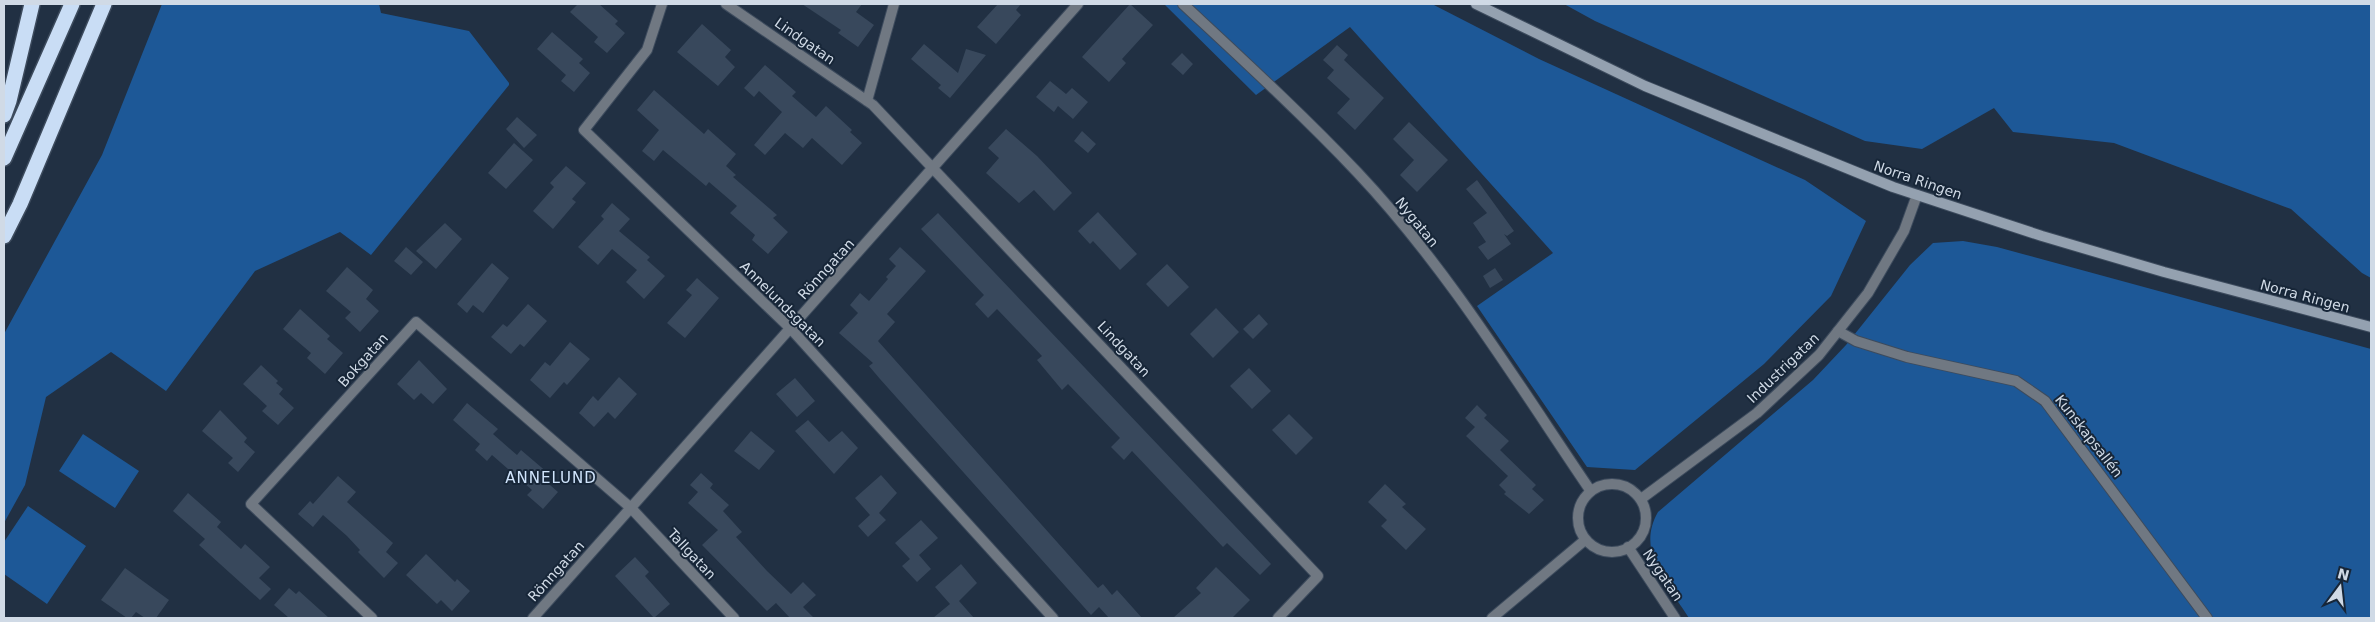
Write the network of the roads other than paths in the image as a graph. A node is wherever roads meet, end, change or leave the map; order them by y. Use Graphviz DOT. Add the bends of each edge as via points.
graph roads {
  1 [pos="32,4"];
  2 [pos="72,4"];
  3 [pos="104,4"];
  4 [pos="662,4"];
  5 [pos="726,4"];
  6 [pos="894,4"];
  7 [pos="1078,4"];
  8 [pos="1183,4"];
  9 [pos="1476,4"];
  10 [pos="868,101"];
  11 [pos="4,115"];
  12 [pos="4,158"];
  13 [pos="933,168"];
  14 [pos="1917,195"];
  15 [pos="4,236"];
  16 [pos="2371,327"];
  17 [pos="791,329"];
  18 [pos="1838,331"];
  19 [pos="1590,490"];
  20 [pos="1641,499"];
  21 [pos="631,508"];
  22 [pos="1585,540"];
  23 [pos="1628,547"];
  24 [pos="372,618"];
  25 [pos="533,618"];
  26 [pos="734,618"];
  27 [pos="1053,618"];
  28 [pos="1278,618"];
  29 [pos="1492,618"];
  30 [pos="1675,618"];
  31 [pos="2207,618"];
  1 -- 11 [label="highway"];
  2 -- 12 [label="highway"];
  3 -- 15 [label="highway"];
  4 -- 17 [label="street, Annelundsgatan" via="647,50 584,130"];
  5 -- 10 [label="street, Lindgatan"];
  6 -- 10 [label="street"];
  7 -- 13 [label="street, Rönngatan"];
  8 -- 19 [label="street, Nygatan" via="1358,173 1409,233 1472,316"];
  9 -- 14 [label="main road, Norra Ringen" via="1645,86"];
  10 -- 13 [label="street, Lindgatan"];
  13 -- 17 [label="street, Rönngatan"];
  13 -- 28 [label="street, Lindgatan" via="1318,576"];
  14 -- 16 [label="main road, Norra Ringen" via="2164,272"];
  14 -- 18 [label="street, Industrigatan" via="1904,231 1868,293"];
  17 -- 21 [label="street, Rönngatan"];
  17 -- 27 [label="street, Annelundsgatan"];
  18 -- 20 [label="street, Industrigatan" via="1819,355 1757,413"];
  18 -- 31 [label="street, Kunskapsallén" via="1856,341 1907,356 2016,381 2045,401"];
  19 -- 20 [label="street" via="1605,483 1620,484 1633,489"];
  19 -- 22 [label="street" via="1578,511 1578,522"];
  20 -- 23 [label="street" via="1646,511 1645,526 1635,543"];
  21 -- 24 [label="street, Bokgatan" via="416,322 251,504"];
  21 -- 25 [label="street, Rönngatan"];
  21 -- 26 [label="street, Tallgatan"];
  22 -- 23 [label="street" via="1607,553 1621,552"];
  22 -- 29 [label="street"];
  23 -- 30 [label="street, Nygatan"];
}
